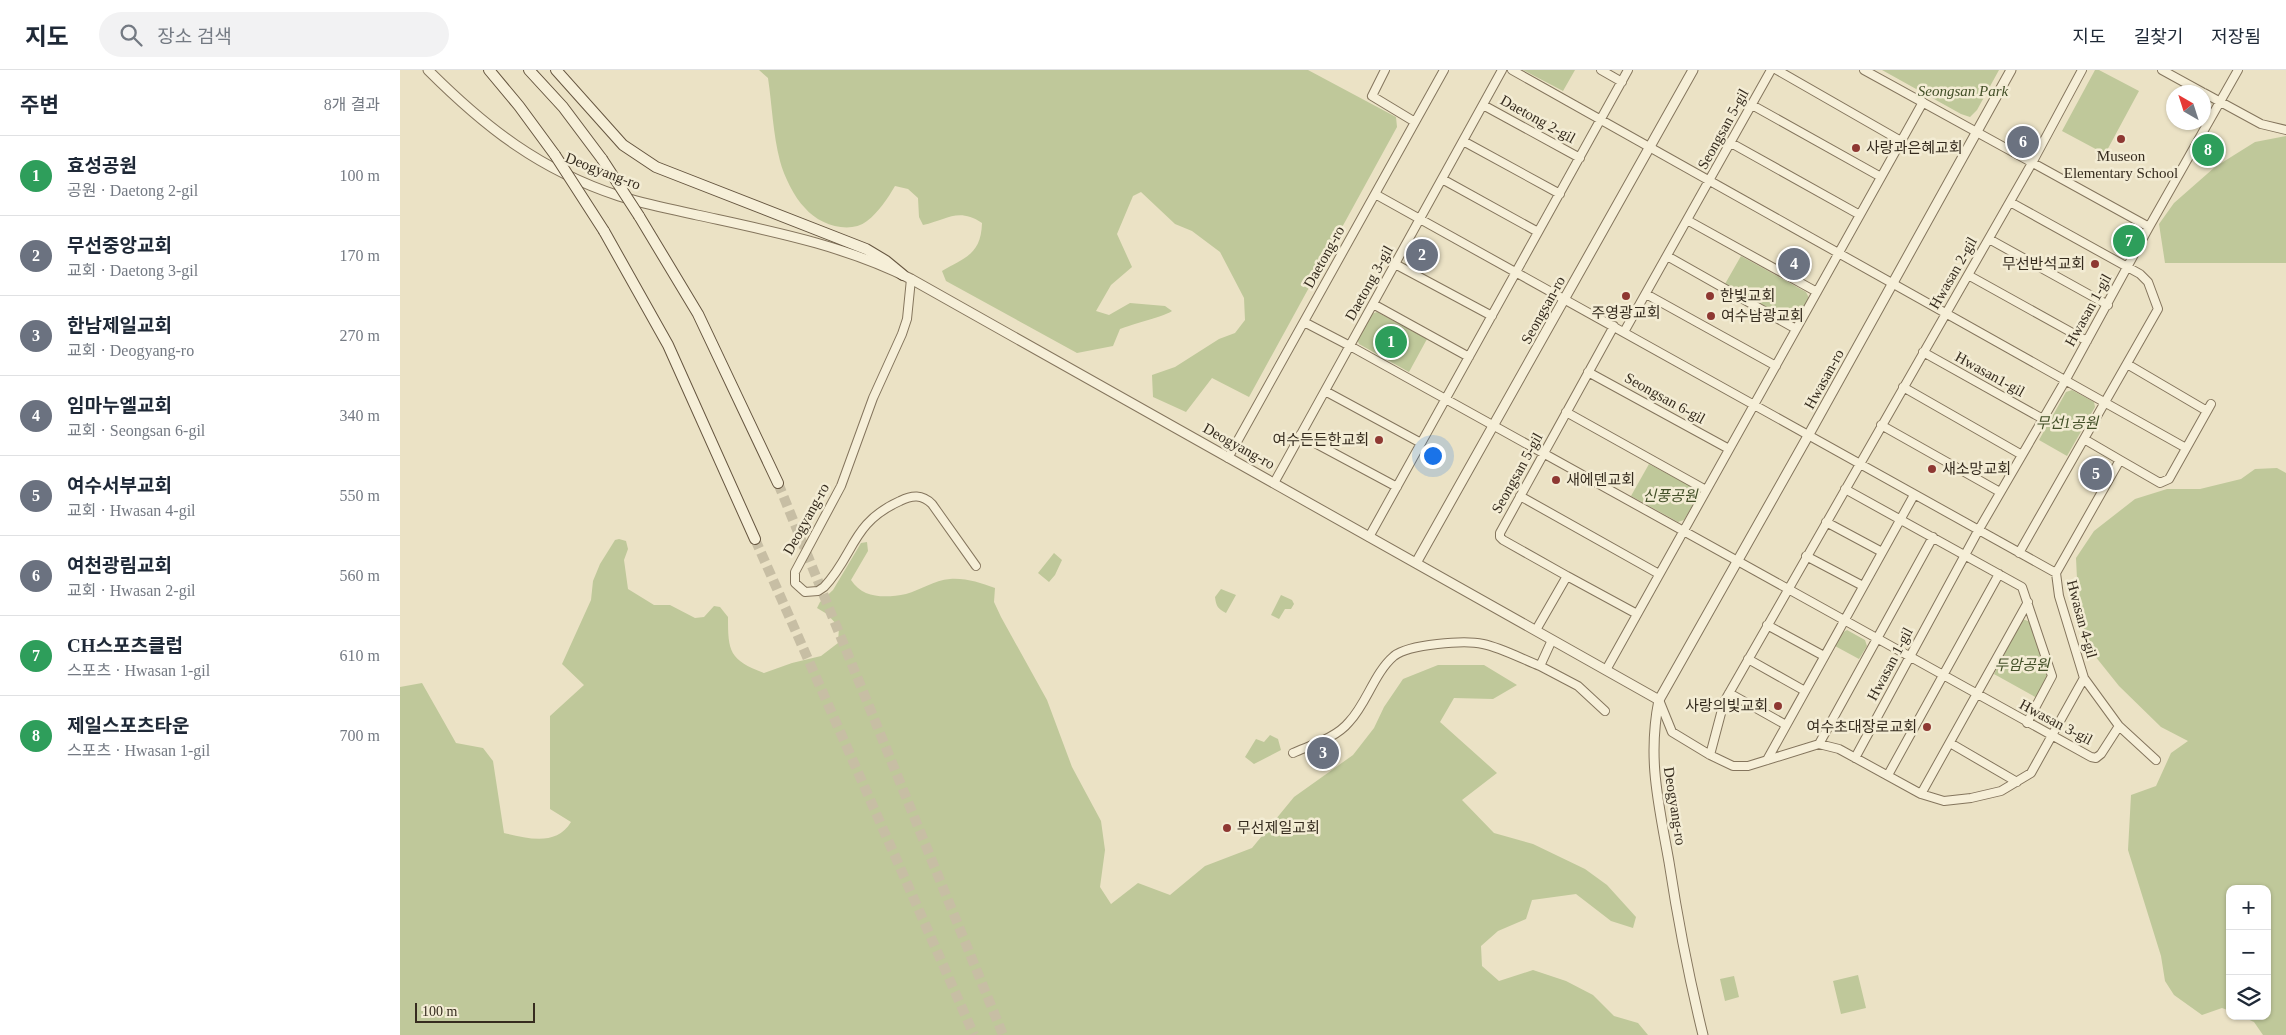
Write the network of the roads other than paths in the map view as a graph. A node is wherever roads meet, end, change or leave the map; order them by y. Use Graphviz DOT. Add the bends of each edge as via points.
graph roads {
  1 [pos="428,70"];
  2 [pos="489,70"];
  3 [pos="529,70"];
  4 [pos="556,70"];
  5 [pos="1385,70"];
  6 [pos="1444,70"];
  7 [pos="1502,70"];
  8 [pos="1512,70"];
  9 [pos="1601,70"];
  10 [pos="1628,70"];
  11 [pos="1693,70"];
  12 [pos="1772,70"];
  13 [pos="1777,70"];
  14 [pos="1864,70"];
  15 [pos="2011,70"];
  16 [pos="2082,70"];
  17 [pos="2162,70"];
  18 [pos="2238,70"];
  19 [pos="1622,82"];
  20 [pos="2188,85"];
  21 [pos="2211,97"];
  22 [pos="1923,102"];
  23 [pos="2220,102"];
  24 [pos="1483,104"];
  25 [pos="1752,105"];
  26 [pos="1601,119"];
  27 [pos="1415,122"];
  28 [pos="2286,130"];
  29 [pos="1977,132"];
  30 [pos="1901,140"];
  31 [pos="1463,141"];
  32 [pos="1731,142"];
  33 [pos="1650,147"];
  34 [pos="1580,158"];
  35 [pos="2032,163"];
  36 [pos="1881,177"];
  37 [pos="1442,179"];
  38 [pos="1709,181"];
  39 [pos="1375,194"];
  40 [pos="1560,194"];
  41 [pos="2010,202"];
  42 [pos="1860,215"];
  43 [pos="1420,218"];
  44 [pos="1687,220"];
  45 [pos="2149,227"];
  46 [pos="1538,232"];
  47 [pos="1989,239"];
  48 [pos="1838,254"];
  49 [pos="1667,256"];
  50 [pos="1395,264"];
  51 [pos="2128,267"];
  52 [pos="1516,273"];
  53 [pos="1968,275"];
  54 [pos="907,277"];
  55 [pos="1892,283"];
  56 [pos="1817,292"];
  57 [pos="1646,294"];
  58 [pos="1564,299"];
  59 [pos="1373,304"];
  60 [pos="2108,305"];
  61 [pos="1946,314"];
  62 [pos="1492,316"];
  63 [pos="1304,322"];
  64 [pos="1614,326"];
  65 [pos="1796,329"];
  66 [pos="1624,332"];
  67 [pos="2087,341"];
  68 [pos="1350,346"];
  69 [pos="1923,352"];
  70 [pos="1469,357"];
  71 [pos="2127,364"];
  72 [pos="1776,366"];
  73 [pos="1588,372"];
  74 [pos="2065,381"];
  75 [pos="1903,387"];
  76 [pos="1325,391"];
  77 [pos="1445,400"];
  78 [pos="2104,403"];
  79 [pos="1753,405"];
  80 [pos="1566,412"];
  81 [pos="2043,420"];
  82 [pos="1882,424"];
  83 [pos="1493,426"];
  84 [pos="1300,435"];
  85 [pos="1808,436"];
  86 [pos="2084,439"];
  87 [pos="1421,443"];
  88 [pos="2186,448"];
  89 [pos="1729,449"];
  90 [pos="1544,454"];
  91 [pos="2022,455"];
  92 [pos="1228,458"];
  93 [pos="2120,460"];
  94 [pos="1859,464"];
  95 [pos="778,483"];
  96 [pos="1274,483"];
  97 [pos="1396,486"];
  98 [pos="1844,489"];
  99 [pos="1706,490"];
  100 [pos="2000,492"];
  101 [pos="1914,495"];
  102 [pos="1520,496"];
  103 [pos="1900,519"];
  104 [pos="1826,522"];
  105 [pos="1978,530"];
  106 [pos="1683,532"];
  107 [pos="1369,537"];
  108 [pos="1933,537"];
  109 [pos="755,539"];
  110 [pos="1882,552"];
  111 [pos="2019,553"];
  112 [pos="1966,555"];
  113 [pos="1806,556"];
  114 [pos="1737,562"];
  115 [pos="1416,563"];
  116 [pos="976,566"];
  117 [pos="2056,573"];
  118 [pos="1659,574"];
  119 [pos="1999,574"];
  120 [pos="1567,576"];
  121 [pos="1863,586"];
  122 [pos="1788,590"];
  123 [pos="2028,602"];
  124 [pos="1637,614"];
  125 [pos="1844,621"];
  126 [pos="1767,626"];
  127 [pos="1536,630"];
  128 [pos="1876,639"];
  129 [pos="1552,640"];
  130 [pos="1824,656"];
  131 [pos="1910,657"];
  132 [pos="1748,659"];
  133 [pos="1540,666"];
  134 [pos="1606,670"];
  135 [pos="1943,676"];
  136 [pos="2084,678"];
  137 [pos="1805,691"];
  138 [pos="1729,693"];
  139 [pos="1976,695"];
  140 [pos="1659,700"];
  141 [pos="1605,711"];
  142 [pos="2027,723"];
  143 [pos="1786,725"];
  144 [pos="2119,726"];
  145 [pos="2051,736"];
  146 [pos="1950,743"];
  147 [pos="1819,744"];
  148 [pos="1293,753"];
  149 [pos="1710,755"];
  150 [pos="1855,758"];
  151 [pos="1767,760"];
  152 [pos="2156,760"];
  153 [pos="1888,776"];
  154 [pos="2017,782"];
  155 [pos="1921,794"];
  156 [pos="1703,1035"];
  1 -- 54 [label="street, Deogyang-ro" via="492,129 561,172 620,196 829,246"];
  2 -- 109 [label="main road, Deogyang-ro, bridge" via="520,106 604,231 668,345"];
  3 -- 95 [label="main road, Deogyang-ro, bridge" via="563,107 639,216 698,314"];
  4 -- 54 [label="main road" via="623,145 649,163 866,249"];
  5 -- 27 [label="street" via="1372,96"];
  6 -- 27 [label="street, Daetong-ro"];
  7 -- 24 [label="street, Daetong 3-gil"];
  8 -- 26 [label="street, Daetong 2-gil"];
  9 -- 19 [label="street"];
  10 -- 19 [label="street, Daetong 2-gil"];
  11 -- 33 [label="street, Seongsan-ro"];
  12 -- 25 [label="street, Seongsan 5-gil"];
  13 -- 30 [label="street"];
  14 -- 22 [label="street"];
  15 -- 29 [label="street, Hwasan-ro"];
  16 -- 35 [label="street, Hwasan 2-gil"];
  17 -- 20 [label="street"];
  18 -- 23 [label="street, Hwasan 1-gil"];
  19 -- 26 [label="street, Daetong 2-gil"];
  21 -- 23 [label="street"];
  22 -- 29 [label="street"];
  22 -- 30 [label="street"];
  23 -- 28 [label="street" via="2261,124"];
  23 -- 45 [label="street, Hwasan 1-gil"];
  24 -- 31 [label="street, Daetong 3-gil"];
  24 -- 34 [label="street, Daetong 2-gil"];
  25 -- 32 [label="street, Seongsan 5-gil"];
  25 -- 36 [label="street"];
  26 -- 33 [label="street"];
  26 -- 34 [label="street, Daetong 2-gil"];
  27 -- 39 [label="street, Daetong-ro"];
  29 -- 35 [label="street"];
  29 -- 55 [label="street, Hwasan-ro"];
  30 -- 36 [label="street"];
  31 -- 37 [label="street, Daetong 3-gil"];
  31 -- 40 [label="street"];
  32 -- 38 [label="street, Seongsan 5-gil"];
  32 -- 42 [label="street"];
  33 -- 38 [label="street"];
  33 -- 58 [label="street, Seongsan-ro"];
  34 -- 40 [label="street, Daetong 2-gil"];
  35 -- 41 [label="street, Hwasan 2-gil"];
  35 -- 45 [label="street"];
  36 -- 42 [label="street"];
  37 -- 43 [label="street, Daetong 3-gil"];
  37 -- 46 [label="street"];
  38 -- 44 [label="street, Seongsan 5-gil"];
  38 -- 48 [label="street"];
  39 -- 43 [label="street"];
  39 -- 63 [label="street, Daetong-ro"];
  40 -- 46 [label="street, Daetong 2-gil"];
  41 -- 47 [label="street, Hwasan 2-gil"];
  41 -- 51 [label="street"];
  42 -- 48 [label="street"];
  43 -- 50 [label="street, Daetong 3-gil"];
  43 -- 52 [label="street"];
  44 -- 49 [label="street, Seongsan 5-gil"];
  44 -- 56 [label="street"];
  45 -- 51 [label="street, Hwasan 1-gil"];
  46 -- 52 [label="street, Daetong 2-gil"];
  47 -- 53 [label="street, Hwasan 2-gil"];
  47 -- 60 [label="street"];
  48 -- 55 [label="street, Hwasan1-gil"];
  48 -- 56 [label="street"];
  49 -- 57 [label="street, Seongsan 5-gil"];
  49 -- 65 [label="street"];
  50 -- 59 [label="street, Daetong 3-gil"];
  50 -- 62 [label="street"];
  51 -- 60 [label="street, Hwasan 1-gil"];
  51 -- 71 [label="street" via="2146,278 2158,309"];
  52 -- 58 [label="street"];
  52 -- 62 [label="street, Daetong 2-gil"];
  53 -- 61 [label="street, Hwasan 2-gil"];
  53 -- 67 [label="street"];
  54 -- 92 [label="street, Deogyang-ro"];
  54 -- 116 [label="street, Deogyang-ro" via="907,319 902,334 873,398 841,486 797,566 795,583 805,592 824,587 868,521 893,504 915,496 932,504"];
  55 -- 61 [label="street, Hwasan1-gil"];
  55 -- 85 [label="street, Hwasan-ro"];
  56 -- 65 [label="street"];
  57 -- 66 [label="street, Seongsan 5-gil"];
  57 -- 72 [label="street"];
  58 -- 64 [label="street"];
  58 -- 83 [label="street, Seongsan-ro"];
  59 -- 68 [label="street, Daetong 3-gil"];
  59 -- 70 [label="street"];
  60 -- 67 [label="street, Hwasan 1-gil"];
  61 -- 69 [label="street, Hwasan 2-gil"];
  61 -- 74 [label="street, Hwasan1-gil"];
  62 -- 70 [label="street, Daetong 2-gil"];
  63 -- 68 [label="street"];
  63 -- 92 [label="street, Daetong-ro"];
  64 -- 66 [label="street"];
  64 -- 73 [label="street, Seongsan 5-gil"];
  65 -- 72 [label="street"];
  66 -- 79 [label="street"];
  67 -- 74 [label="street, Hwasan 1-gil"];
  68 -- 76 [label="street, Daetong 3-gil"];
  68 -- 77 [label="street"];
  69 -- 75 [label="street, Hwasan 2-gil"];
  69 -- 81 [label="street, Hwasan1-gil"];
  70 -- 77 [label="street, Daetong 2-gil"];
  71 -- 78 [label="street"];
  71 -- 88 [label="street" via="2209,408"];
  72 -- 79 [label="street"];
  73 -- 80 [label="street, Seongsan 5-gil"];
  73 -- 89 [label="street, Seongsan 6-gil"];
  74 -- 78 [label="street, Hwasan1-gil"];
  74 -- 81 [label="street, Hwasan 1-gil"];
  75 -- 82 [label="street, Hwasan 2-gil"];
  75 -- 91 [label="street"];
  76 -- 84 [label="street, Daetong 3-gil"];
  76 -- 87 [label="street"];
  77 -- 83 [label="street"];
  77 -- 87 [label="street, Daetong 2-gil"];
  78 -- 86 [label="street"];
  78 -- 88 [label="street"];
  79 -- 85 [label="street"];
  79 -- 89 [label="street"];
  80 -- 90 [label="street, Seongsan 5-gil"];
  80 -- 99 [label="street"];
  81 -- 91 [label="street, Hwasan 1-gil"];
  82 -- 94 [label="street, Hwasan 2-gil"];
  82 -- 100 [label="street"];
  83 -- 90 [label="street"];
  83 -- 115 [label="street, Seongsan-ro"];
  84 -- 96 [label="street, Daetong 3-gil"];
  84 -- 97 [label="street"];
  85 -- 94 [label="street"];
  85 -- 114 [label="street, Hwasan-ro"];
  86 -- 93 [label="street"];
  86 -- 111 [label="street"];
  87 -- 97 [label="street, Daetong 2-gil"];
  88 -- 93 [label="street" via="2169,479 2160,483"];
  89 -- 99 [label="street"];
  90 -- 102 [label="street, Seongsan 5-gil"];
  90 -- 106 [label="street"];
  91 -- 100 [label="street, Hwasan 1-gil"];
  92 -- 96 [label="street, Deogyang-ro"];
  93 -- 117 [label="street, Hwasan 4-gil"];
  94 -- 98 [label="street, Hwasan 2-gil"];
  94 -- 101 [label="street"];
  96 -- 107 [label="street, Deogyang-ro"];
  97 -- 107 [label="street, Daetong 2-gil"];
  98 -- 103 [label="street"];
  98 -- 104 [label="street, Hwasan 2-gil"];
  99 -- 106 [label="street"];
  100 -- 105 [label="street, Hwasan 1-gil"];
  101 -- 103 [label="street"];
  101 -- 105 [label="street"];
  102 -- 118 [label="street"];
  102 -- 120 [label="street, Seongsan 5-gil" via="1500,537"];
  103 -- 108 [label="street"];
  103 -- 110 [label="street"];
  104 -- 110 [label="street"];
  104 -- 113 [label="street, Hwasan 2-gil"];
  105 -- 111 [label="street"];
  105 -- 112 [label="street, Hwasan 1-gil"];
  106 -- 114 [label="street, Hwasan 3-gil"];
  106 -- 118 [label="street"];
  107 -- 115 [label="street, Deogyang-ro"];
  108 -- 112 [label="street"];
  108 -- 128 [label="street"];
  110 -- 121 [label="street"];
  111 -- 117 [label="street"];
  112 -- 119 [label="street"];
  112 -- 131 [label="street, Hwasan 1-gil"];
  113 -- 121 [label="street"];
  113 -- 122 [label="street, Hwasan 2-gil"];
  114 -- 122 [label="street, Hwasan 3-gil"];
  114 -- 140 [label="street, Hwasan-ro"];
  115 -- 127 [label="street, Deogyang-ro"];
  117 -- 136 [label="street, Hwasan 4-gil" via="2059,596"];
  118 -- 124 [label="street"];
  119 -- 123 [label="street" via="2022,587"];
  119 -- 135 [label="street"];
  120 -- 124 [label="street"];
  120 -- 127 [label="street"];
  121 -- 125 [label="street"];
  122 -- 125 [label="street, Hwasan 3-gil"];
  122 -- 126 [label="street, Hwasan 2-gil"];
  123 -- 139 [label="street"];
  123 -- 142 [label="street" via="2052,676"];
  124 -- 134 [label="street"];
  125 -- 128 [label="street, Hwasan 3-gil"];
  125 -- 130 [label="street"];
  126 -- 130 [label="street"];
  126 -- 132 [label="street, Hwasan 2-gil"];
  127 -- 129 [label="street, Deogyang-ro"];
  128 -- 131 [label="street, Hwasan 3-gil"];
  128 -- 147 [label="street"];
  129 -- 133 [label="street"];
  129 -- 134 [label="street, Deogyang-ro"];
  130 -- 137 [label="street"];
  131 -- 135 [label="street, Hwasan 3-gil"];
  131 -- 150 [label="street, Hwasan 1-gil"];
  132 -- 137 [label="street"];
  132 -- 138 [label="street, Hwasan 2-gil"];
  133 -- 141 [label="street" via="1578,686"];
  133 -- 148 [label="street" via="1475,643 1407,650 1394,656 1350,722 1338,732"];
  134 -- 140 [label="street, Deogyang-ro"];
  135 -- 139 [label="street, Hwasan 3-gil"];
  135 -- 153 [label="street"];
  136 -- 144 [label="street"];
  136 -- 145 [label="street, Hwasan 4-gil"];
  137 -- 143 [label="street"];
  138 -- 143 [label="street"];
  138 -- 149 [label="street, Hwasan 2-gil" via="1720,710"];
  139 -- 142 [label="street, Hwasan 3-gil"];
  139 -- 146 [label="street"];
  140 -- 149 [label="street" via="1672,732"];
  140 -- 156 [label="street, Deogyang-ro" via="1654,734 1654,781 1686,964"];
  142 -- 145 [label="street, Hwasan 3-gil"];
  143 -- 151 [label="street"];
  144 -- 145 [label="street, Hwasan 3-gil" via="2096,758"];
  144 -- 152 [label="street"];
  145 -- 154 [label="street, Hwasan 4-gil" via="2035,769"];
  146 -- 154 [label="street"];
  146 -- 155 [label="street"];
  147 -- 150 [label="street, Hwasan 4-gil" via="1839,749"];
  147 -- 151 [label="street"];
  149 -- 151 [label="street" via="1734,766 1748,766"];
  150 -- 153 [label="street, Hwasan 4-gil"];
  153 -- 155 [label="street, Hwasan 4-gil"];
  154 -- 155 [label="street, Hwasan 4-gil" via="2002,791 1971,798 1944,801"];
}
